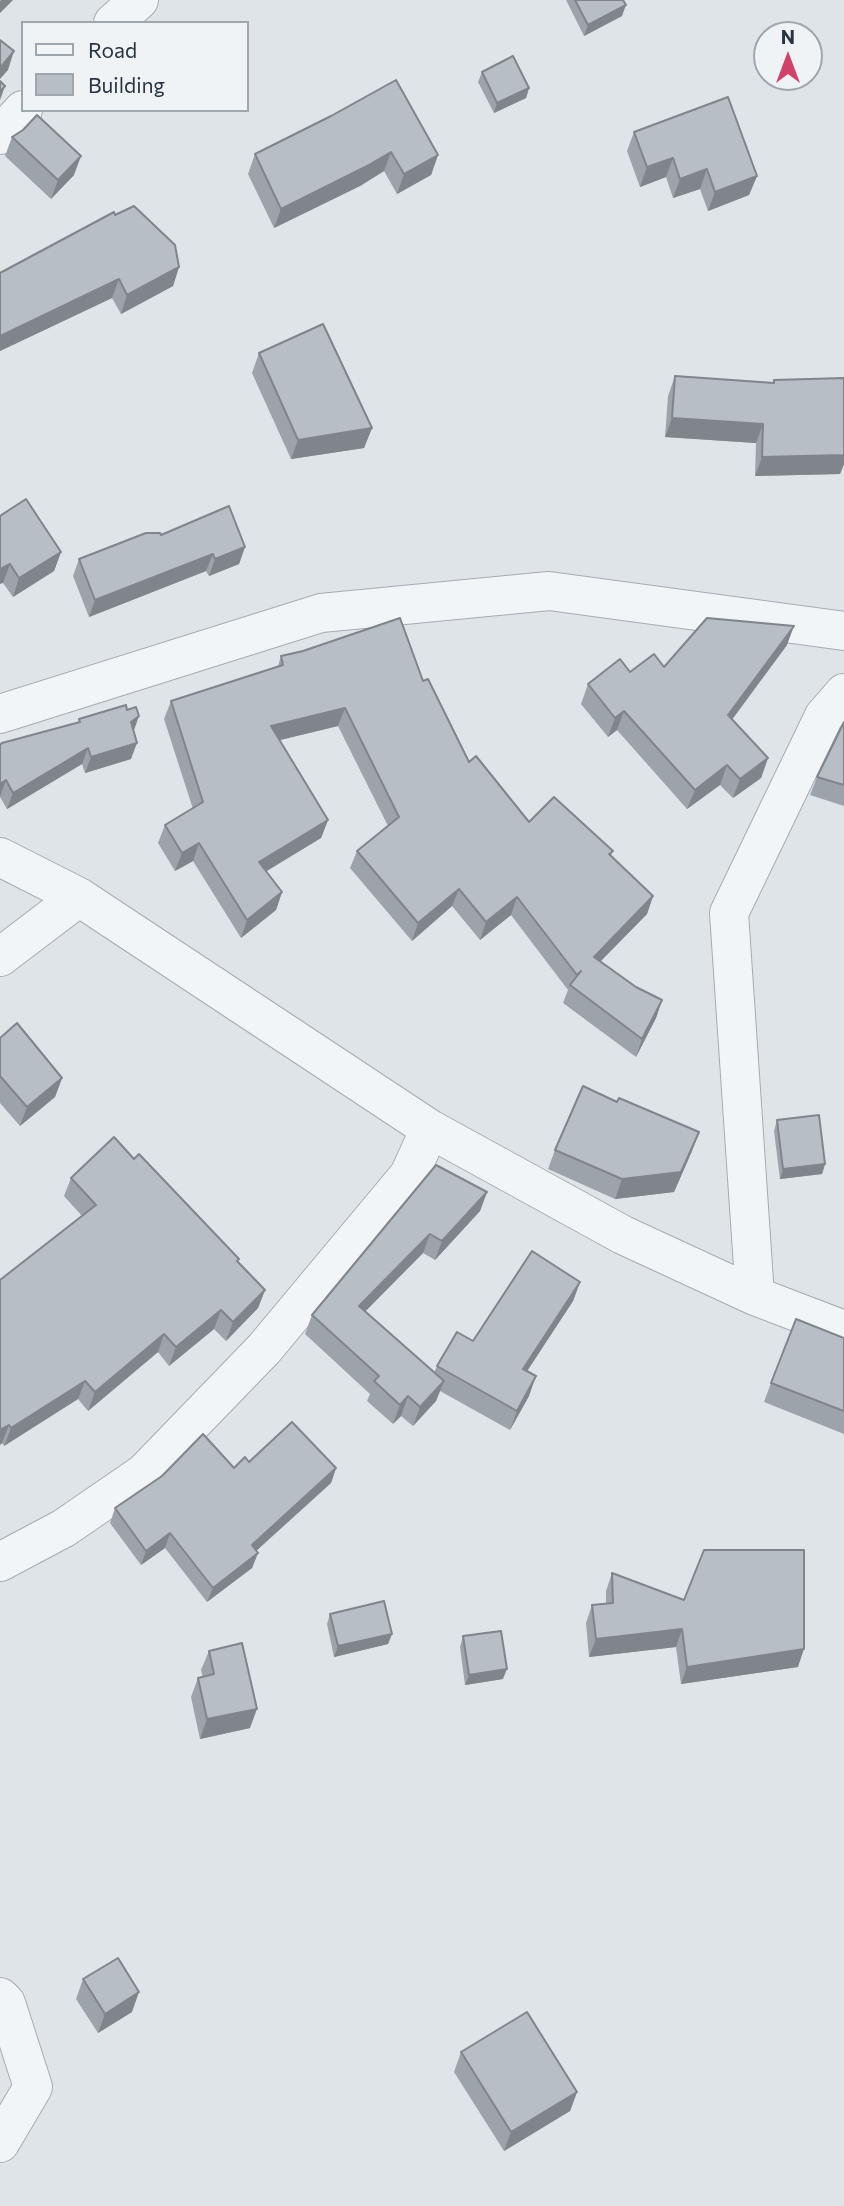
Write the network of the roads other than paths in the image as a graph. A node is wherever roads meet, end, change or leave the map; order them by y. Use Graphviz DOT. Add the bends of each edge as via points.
graph roads {
  1 [pos="139,0"];
  2 [pos="115,21"];
  3 [pos="21,112"];
  4 [pos="0,135"];
  5 [pos="844,631"];
  6 [pos="844,693"];
  7 [pos="0,714"];
  8 [pos="0,858"];
  9 [pos="79,897"];
  10 [pos="0,957"];
  11 [pos="430,1129"];
  12 [pos="755,1296"];
  13 [pos="844,1330"];
  14 [pos="0,1562"];
  15 [pos="0,1997"];
  16 [pos="0,2143"];
  1 -- 2 [label="street"];
  3 -- 4 [label="street"];
  5 -- 7 [label="street" via="549,591 361,609 321,613"];
  6 -- 12 [label="street" via="824,716 729,913"];
  8 -- 9 [label="street"];
  9 -- 10 [label="street"];
  9 -- 11 [label="street"];
  11 -- 12 [label="street" via="623,1235"];
  11 -- 14 [label="street" via="409,1175 264,1349 144,1474 64,1528"];
  12 -- 13 [label="street"];
  15 -- 16 [label="street" via="6,2003 33,2087"];
}
